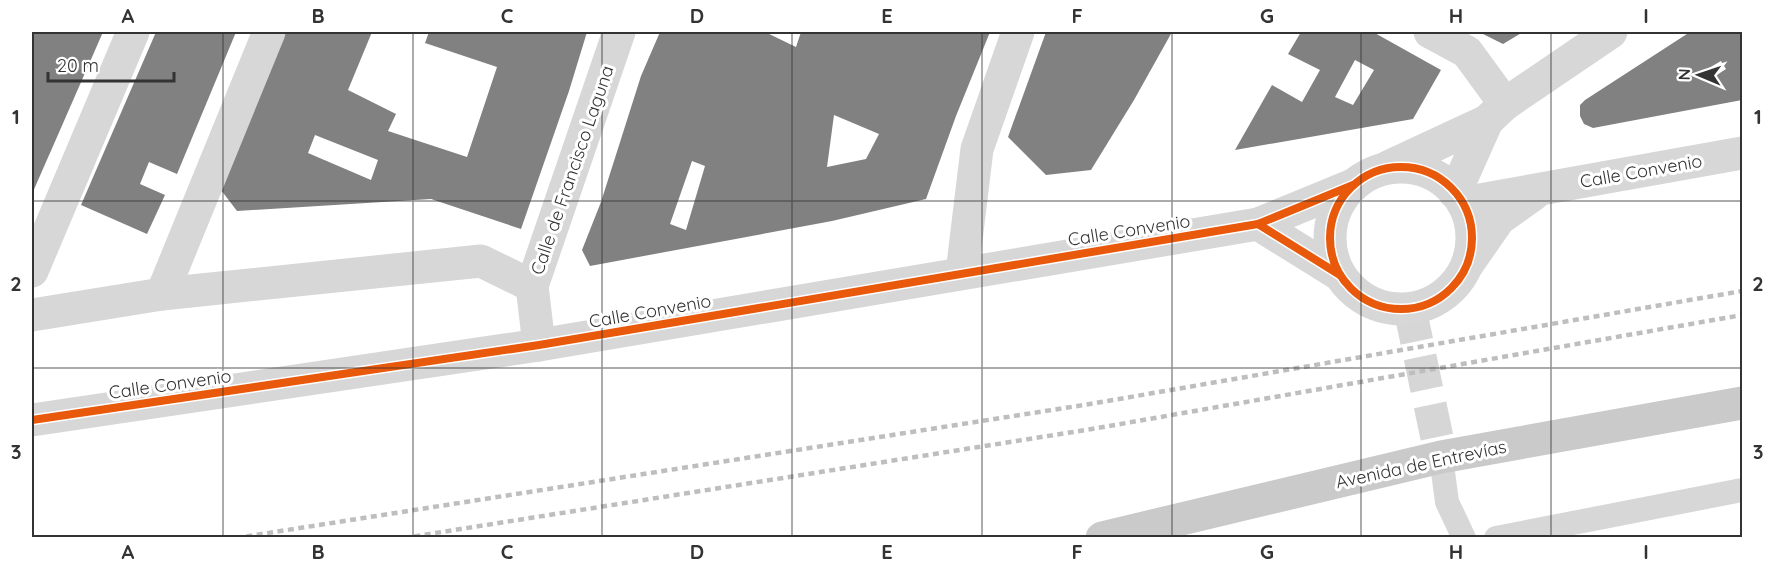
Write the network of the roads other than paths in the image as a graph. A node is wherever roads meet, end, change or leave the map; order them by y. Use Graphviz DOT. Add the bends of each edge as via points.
graph roads {
  1 [pos="133,32"];
  2 [pos="269,32"];
  3 [pos="619,32"];
  4 [pos="1018,32"];
  5 [pos="1430,32"];
  6 [pos="1611,32"];
  7 [pos="1496,112"];
  8 [pos="1743,153"];
  9 [pos="1384,169"];
  10 [pos="1353,185"];
  11 [pos="1540,190"];
  12 [pos="1459,198"];
  13 [pos="1258,224"];
  14 [pos="32,271"];
  15 [pos="962,273"];
  16 [pos="1462,273"];
  17 [pos="1340,275"];
  18 [pos="532,285"];
  19 [pos="162,294"];
  20 [pos="32,315"];
  21 [pos="539,345"];
  22 [pos="1743,403"];
  23 [pos="36,417"];
  24 [pos="1441,457"];
  25 [pos="1743,490"];
  26 [pos="1102,537"];
  27 [pos="1464,537"];
  28 [pos="1497,537"];
  1 -- 14 [label="street"];
  2 -- 19 [label="street"];
  3 -- 18 [label="street, Calle de Francisco Laguna"];
  4 -- 15 [label="street" via="977,149"];
  5 -- 7 [label="street" via="1467,52"];
  6 -- 7 [label="street"];
  7 -- 9 [label="street"];
  7 -- 12 [label="street"];
  8 -- 11 [label="street, Calle Convenio"];
  9 -- 10 [label="street"];
  9 -- 12 [label="street" via="1423,171 1441,179"];
  10 -- 13 [label="street, Calle Convenio"];
  10 -- 17 [label="street" via="1338,204 1330,227 1331,252"];
  11 -- 12 [label="street, Calle Convenio"];
  11 -- 16 [label="street, Calle Convenio" via="1499,219"];
  12 -- 16 [label="street" via="1470,226 1471,250"];
  13 -- 15 [label="street, Calle Convenio"];
  13 -- 17 [label="street"];
  15 -- 21 [label="street, Calle Convenio"];
  16 -- 17 [label="street" via="1449,291 1431,303 1410,309 1389,309 1370,302 1353,291"];
  18 -- 19 [label="street" via="481,261"];
  18 -- 21 [label="street, Calle de Francisco Laguna"];
  19 -- 20 [label="street"];
  21 -- 23 [label="street, Calle Convenio"];
  22 -- 24 [label="main road, Avenida de Entrevías"];
  24 -- 26 [label="main road, Avenida de Entrevías"];
  24 -- 27 [label="lane" via="1447,502"];
  25 -- 28 [label="lane"];
}
